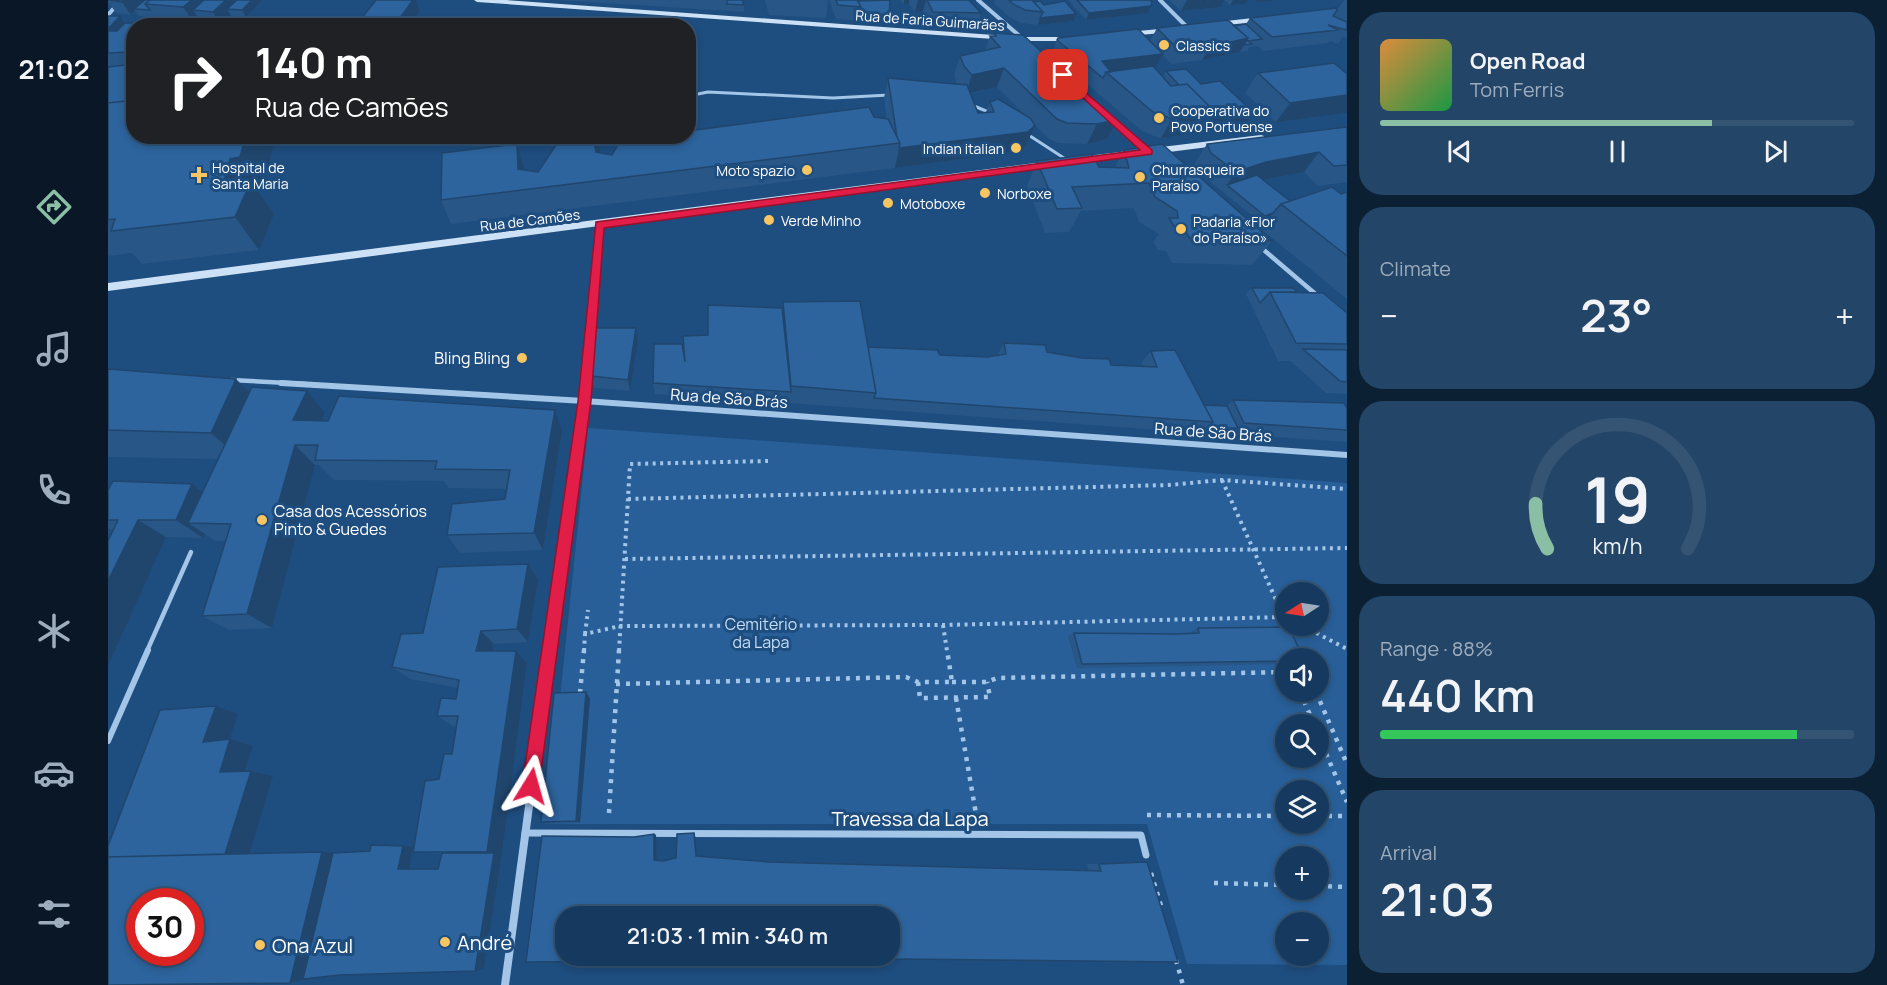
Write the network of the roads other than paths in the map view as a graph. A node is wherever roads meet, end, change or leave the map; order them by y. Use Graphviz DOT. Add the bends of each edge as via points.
graph roads {
  1 [pos="121,0"];
  2 [pos="480,0"];
  3 [pos="978,0"];
  4 [pos="1160,0"];
  5 [pos="108,15"];
  6 [pos="1268,19"];
  7 [pos="1211,25"];
  8 [pos="1200,26"];
  9 [pos="1188,28"];
  10 [pos="1123,34"];
  11 [pos="1080,38"];
  12 [pos="1022,39"];
  13 [pos="1031,46"];
  14 [pos="696,94"];
  15 [pos="892,95"];
  16 [pos="968,104"];
  17 [pos="1104,112"];
  18 [pos="996,115"];
  19 [pos="1022,131"];
  20 [pos="1269,137"];
  21 [pos="1151,155"];
  22 [pos="1070,162"];
  23 [pos="599,225"];
  24 [pos="1249,238"];
  25 [pos="108,287"];
  26 [pos="1320,298"];
  27 [pos="225,380"];
  28 [pos="584,401"];
  29 [pos="1347,455"];
  30 [pos="191,552"];
  31 [pos="108,741"];
  32 [pos="525,833"];
  33 [pos="1146,855"];
  34 [pos="505,985"];
  1 -- 5 [label="street"];
  2 -- 12 [label="main road, Rua de Faria Guimarães"];
  3 -- 12 [label="street"];
  4 -- 9 [label="street"];
  6 -- 7 [label="main road"];
  8 -- 9 [label="main road"];
  9 -- 10 [label="main road"];
  11 -- 12 [label="main road, Rua de Faria Guimarães"];
  12 -- 13 [label="street"];
  14 -- 15 [label="lane" via="823,98"];
  16 -- 18 [label="lane"];
  17 -- 21 [label="street"];
  19 -- 22 [label="lane"];
  20 -- 21 [label="main road, Rua de Camões"];
  21 -- 22 [label="main road, Rua de Camões"];
  22 -- 23 [label="main road, Rua de Camões"];
  23 -- 25 [label="main road, Rua de Camões"];
  23 -- 28 [label="street"];
  24 -- 26 [label="street"];
  27 -- 28 [label="street, Rua de São Brás"];
  28 -- 29 [label="street, Rua de São Brás"];
  28 -- 32 [label="street"];
  30 -- 31 [label="lane"];
  32 -- 33 [label="street, Travessa da Lapa" via="1141,835"];
  32 -- 34 [label="street"];
}
